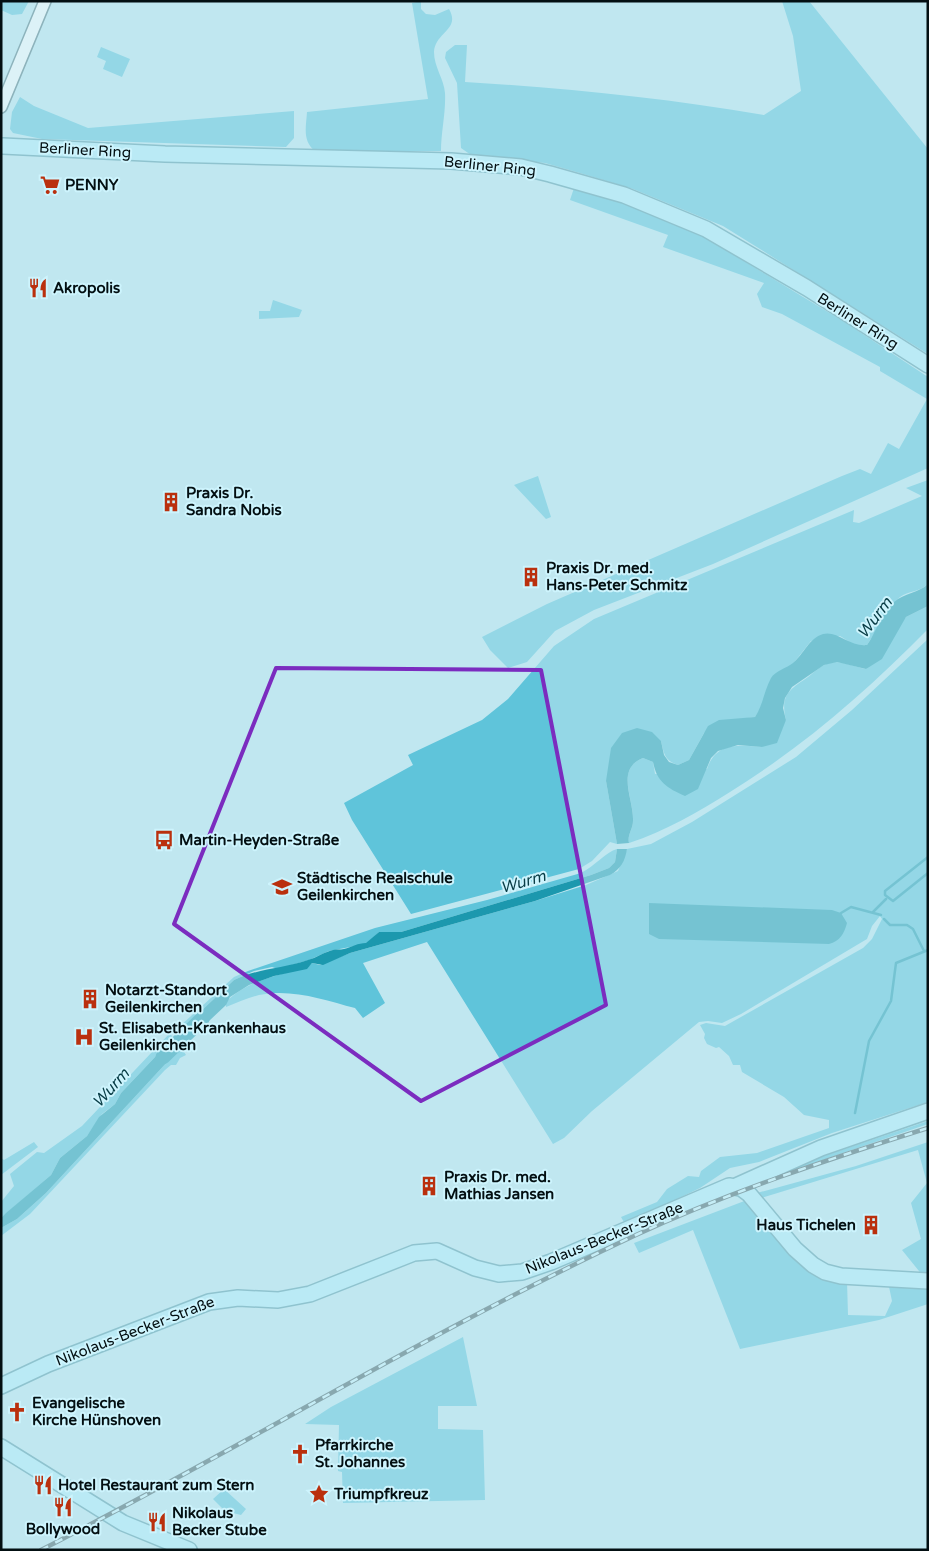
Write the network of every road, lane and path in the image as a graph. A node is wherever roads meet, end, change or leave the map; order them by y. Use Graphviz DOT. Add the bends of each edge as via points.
graph roads {
  1 [pos="45,1"];
  2 [pos="1,107"];
  3 [pos="2,146"];
  4 [pos="928,365"];
  5 [pos="928,1111"];
  6 [pos="736,1186"];
  7 [pos="928,1281"];
  8 [pos="1,1386"];
  9 [pos="1,1447"];
  10 [pos="189,1550"];
  1 -- 2 [label="street"];
  3 -- 4 [label="main road, Berliner Ring" via="165,154 451,161 520,167 550,174 624,195 706,229"];
  5 -- 6 [label="main road, Nikolaus-Becker-Straße" via="821,1148"];
  6 -- 7 [label="main road" via="750,1194 803,1257 825,1272 848,1277"];
  6 -- 8 [label="main road, Nikolaus-Becker-Straße" via="729,1186 522,1272 486,1272 446,1254 414,1253 310,1294 278,1300 238,1298 209,1302 48,1364"];
  9 -- 10 [label="main road" via="123,1523"];
}
